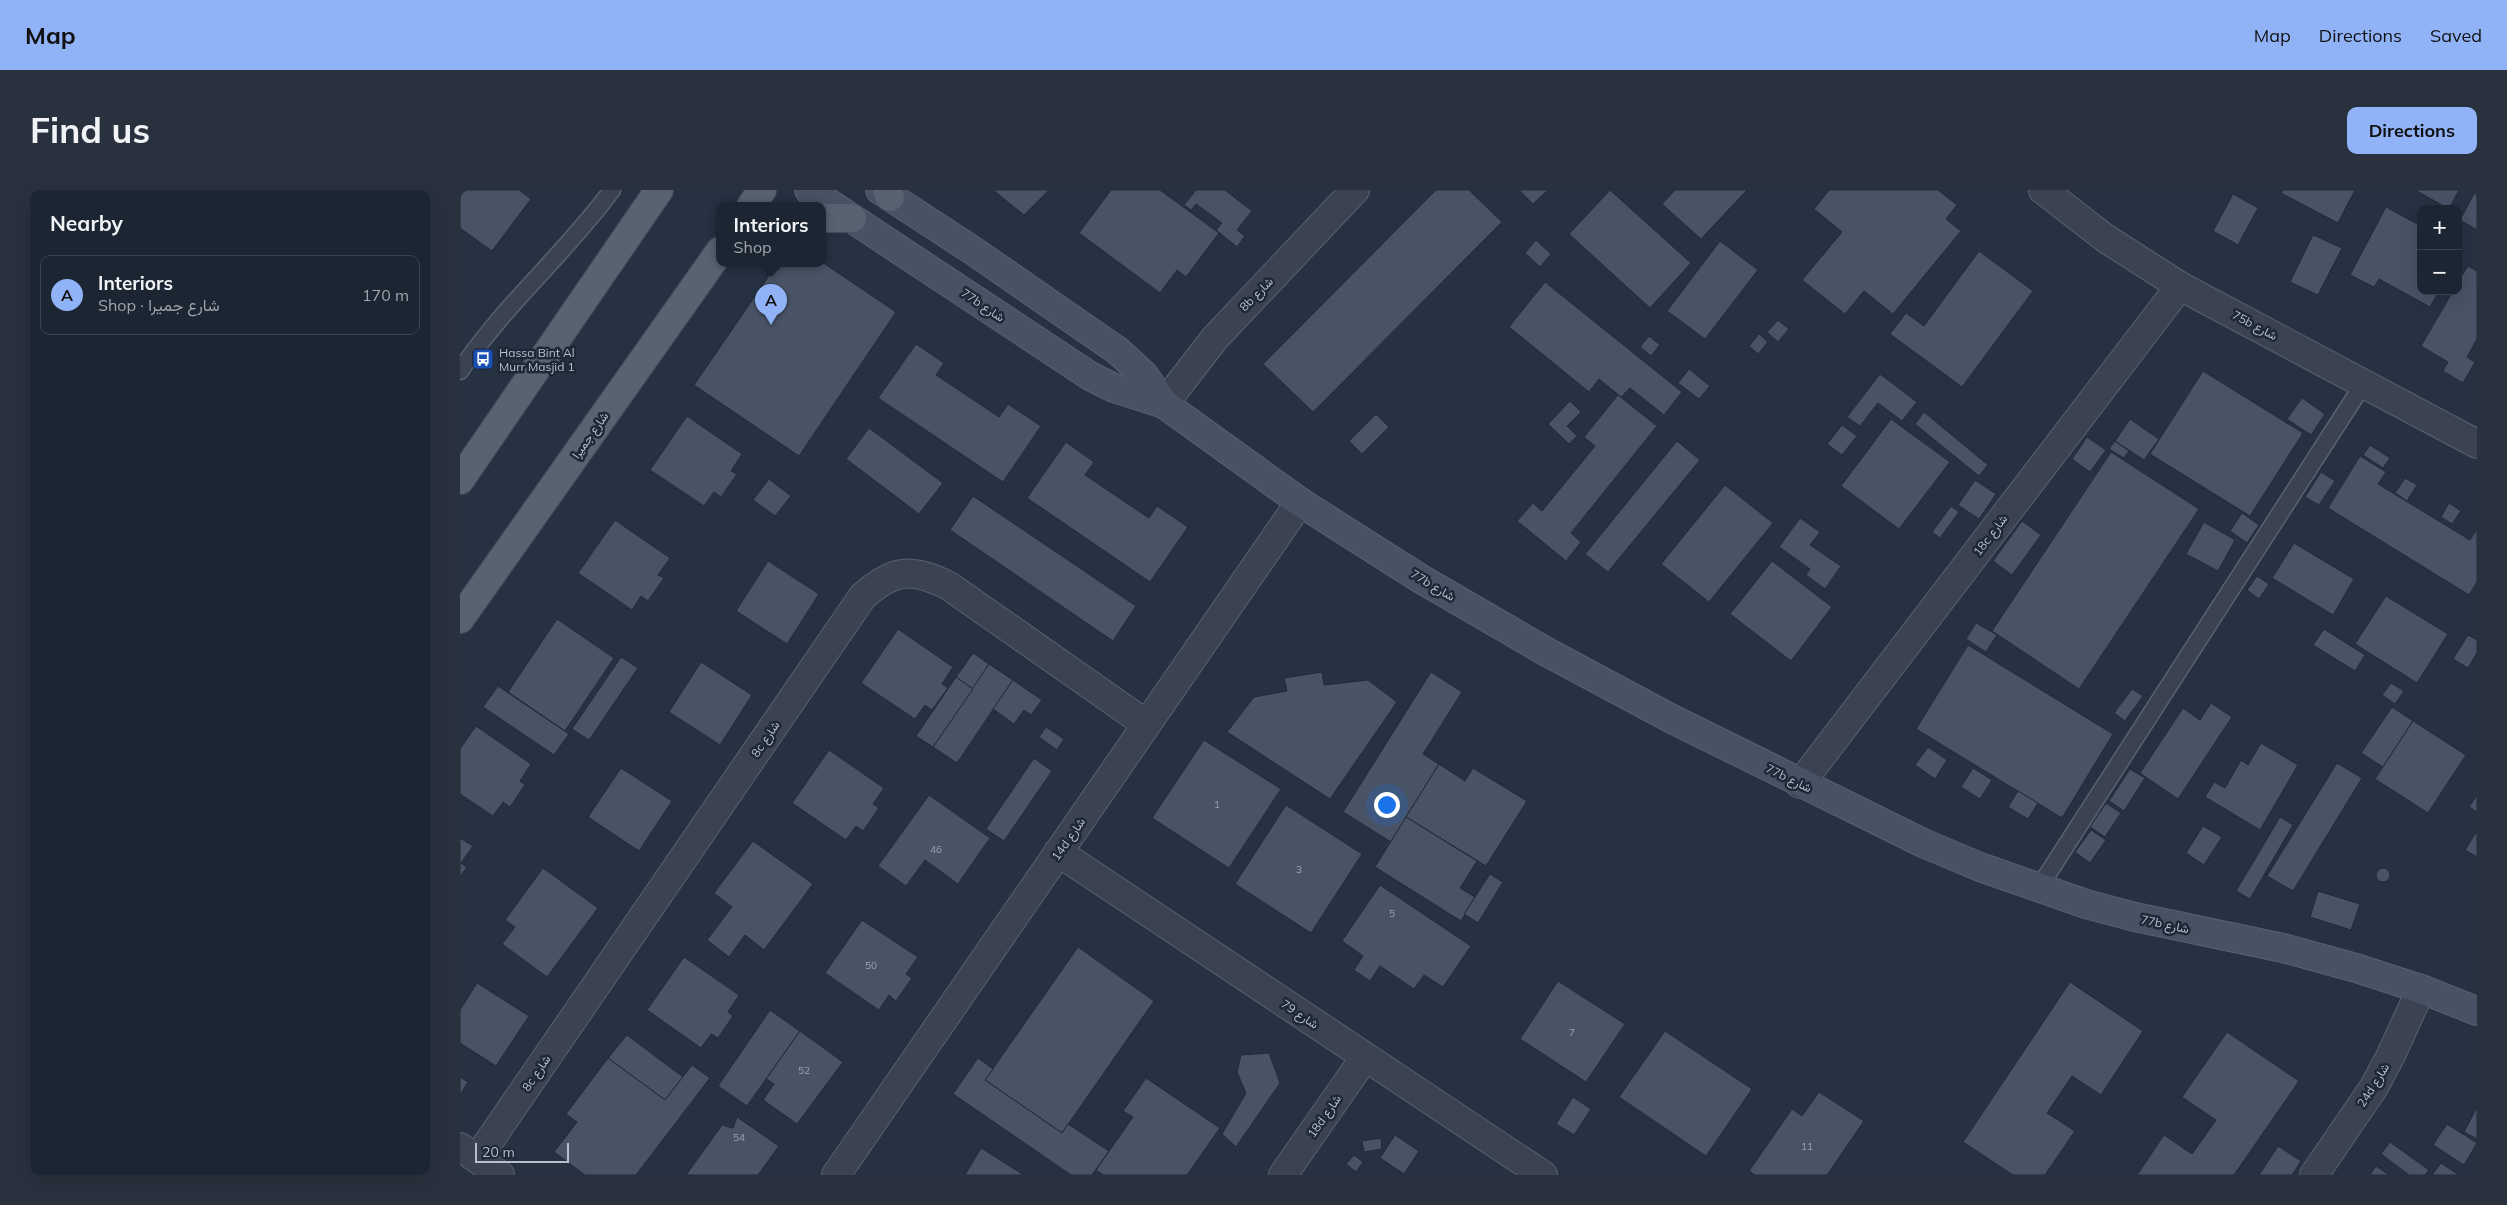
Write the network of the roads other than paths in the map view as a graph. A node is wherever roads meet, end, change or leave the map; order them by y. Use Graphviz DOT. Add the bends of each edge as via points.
graph roads {
  1 [pos="612,190"];
  2 [pos="659,190"];
  3 [pos="762,190"];
  4 [pos="810,190"];
  5 [pos="1355,190"];
  6 [pos="2043,190"];
  7 [pos="886,192"];
  8 [pos="754,202"];
  9 [pos="826,218"];
  10 [pos="852,218"];
  11 [pos="716,256"];
  12 [pos="2180,286"];
  13 [pos="460,371"];
  14 [pos="2364,384"];
  15 [pos="1164,404"];
  16 [pos="2477,444"];
  17 [pos="460,480"];
  18 [pos="1300,502"];
  19 [pos="460,619"];
  20 [pos="1146,724"];
  21 [pos="1800,784"];
  22 [pos="1058,852"];
  23 [pos="2038,889"];
  24 [pos="2420,989"];
  25 [pos="2477,1011"];
  26 [pos="1365,1057"];
  27 [pos="468,1153"];
  28 [pos="500,1175"];
  29 [pos="836,1175"];
  30 [pos="1283,1175"];
  31 [pos="1543,1175"];
  32 [pos="2314,1175"];
  1 -- 13 [label="lane" via="577,233 512,302"];
  2 -- 17 [label="main road"];
  3 -- 8 [label="main road"];
  4 -- 10 [label="street, 77b شارع"];
  5 -- 15 [label="street, 8b شارع" via="1215,338"];
  6 -- 12 [label="street, 75b شارع" via="2105,238"];
  7 -- 15 [label="street, 77b شارع" via="1118,352 1144,375"];
  9 -- 10 [label="main road"];
  10 -- 15 [label="street, 77b شارع" via="1090,376 1114,388"];
  11 -- 19 [label="main road, شارع جميرا"];
  12 -- 14 [label="street, 75b شارع"];
  12 -- 21 [label="street, 18c شارع"];
  14 -- 16 [label="street, 75b شارع"];
  14 -- 23 [label="lane"];
  15 -- 18 [label="street, 77b شارع"];
  18 -- 20 [label="street, 14d شارع"];
  18 -- 21 [label="street, 77b شارع" via="1421,579 1545,651"];
  20 -- 22 [label="street, 14d شارع"];
  20 -- 27 [label="street, 8c شارع" via="928,575 904,573 881,580 863,596"];
  21 -- 23 [label="street, 77b شارع" via="1922,843"];
  22 -- 26 [label="street, شارع 79"];
  22 -- 29 [label="street, 14d شارع"];
  23 -- 24 [label="street, 77b شارع" via="2135,918 2292,950"];
  24 -- 25 [label="street, 77b شارع"];
  24 -- 32 [label="street, 24d شارع" via="2382,1071"];
  26 -- 30 [label="street, 18d شارع"];
  26 -- 31 [label="street, شارع 79"];
  27 -- 28 [label="street"];
}
